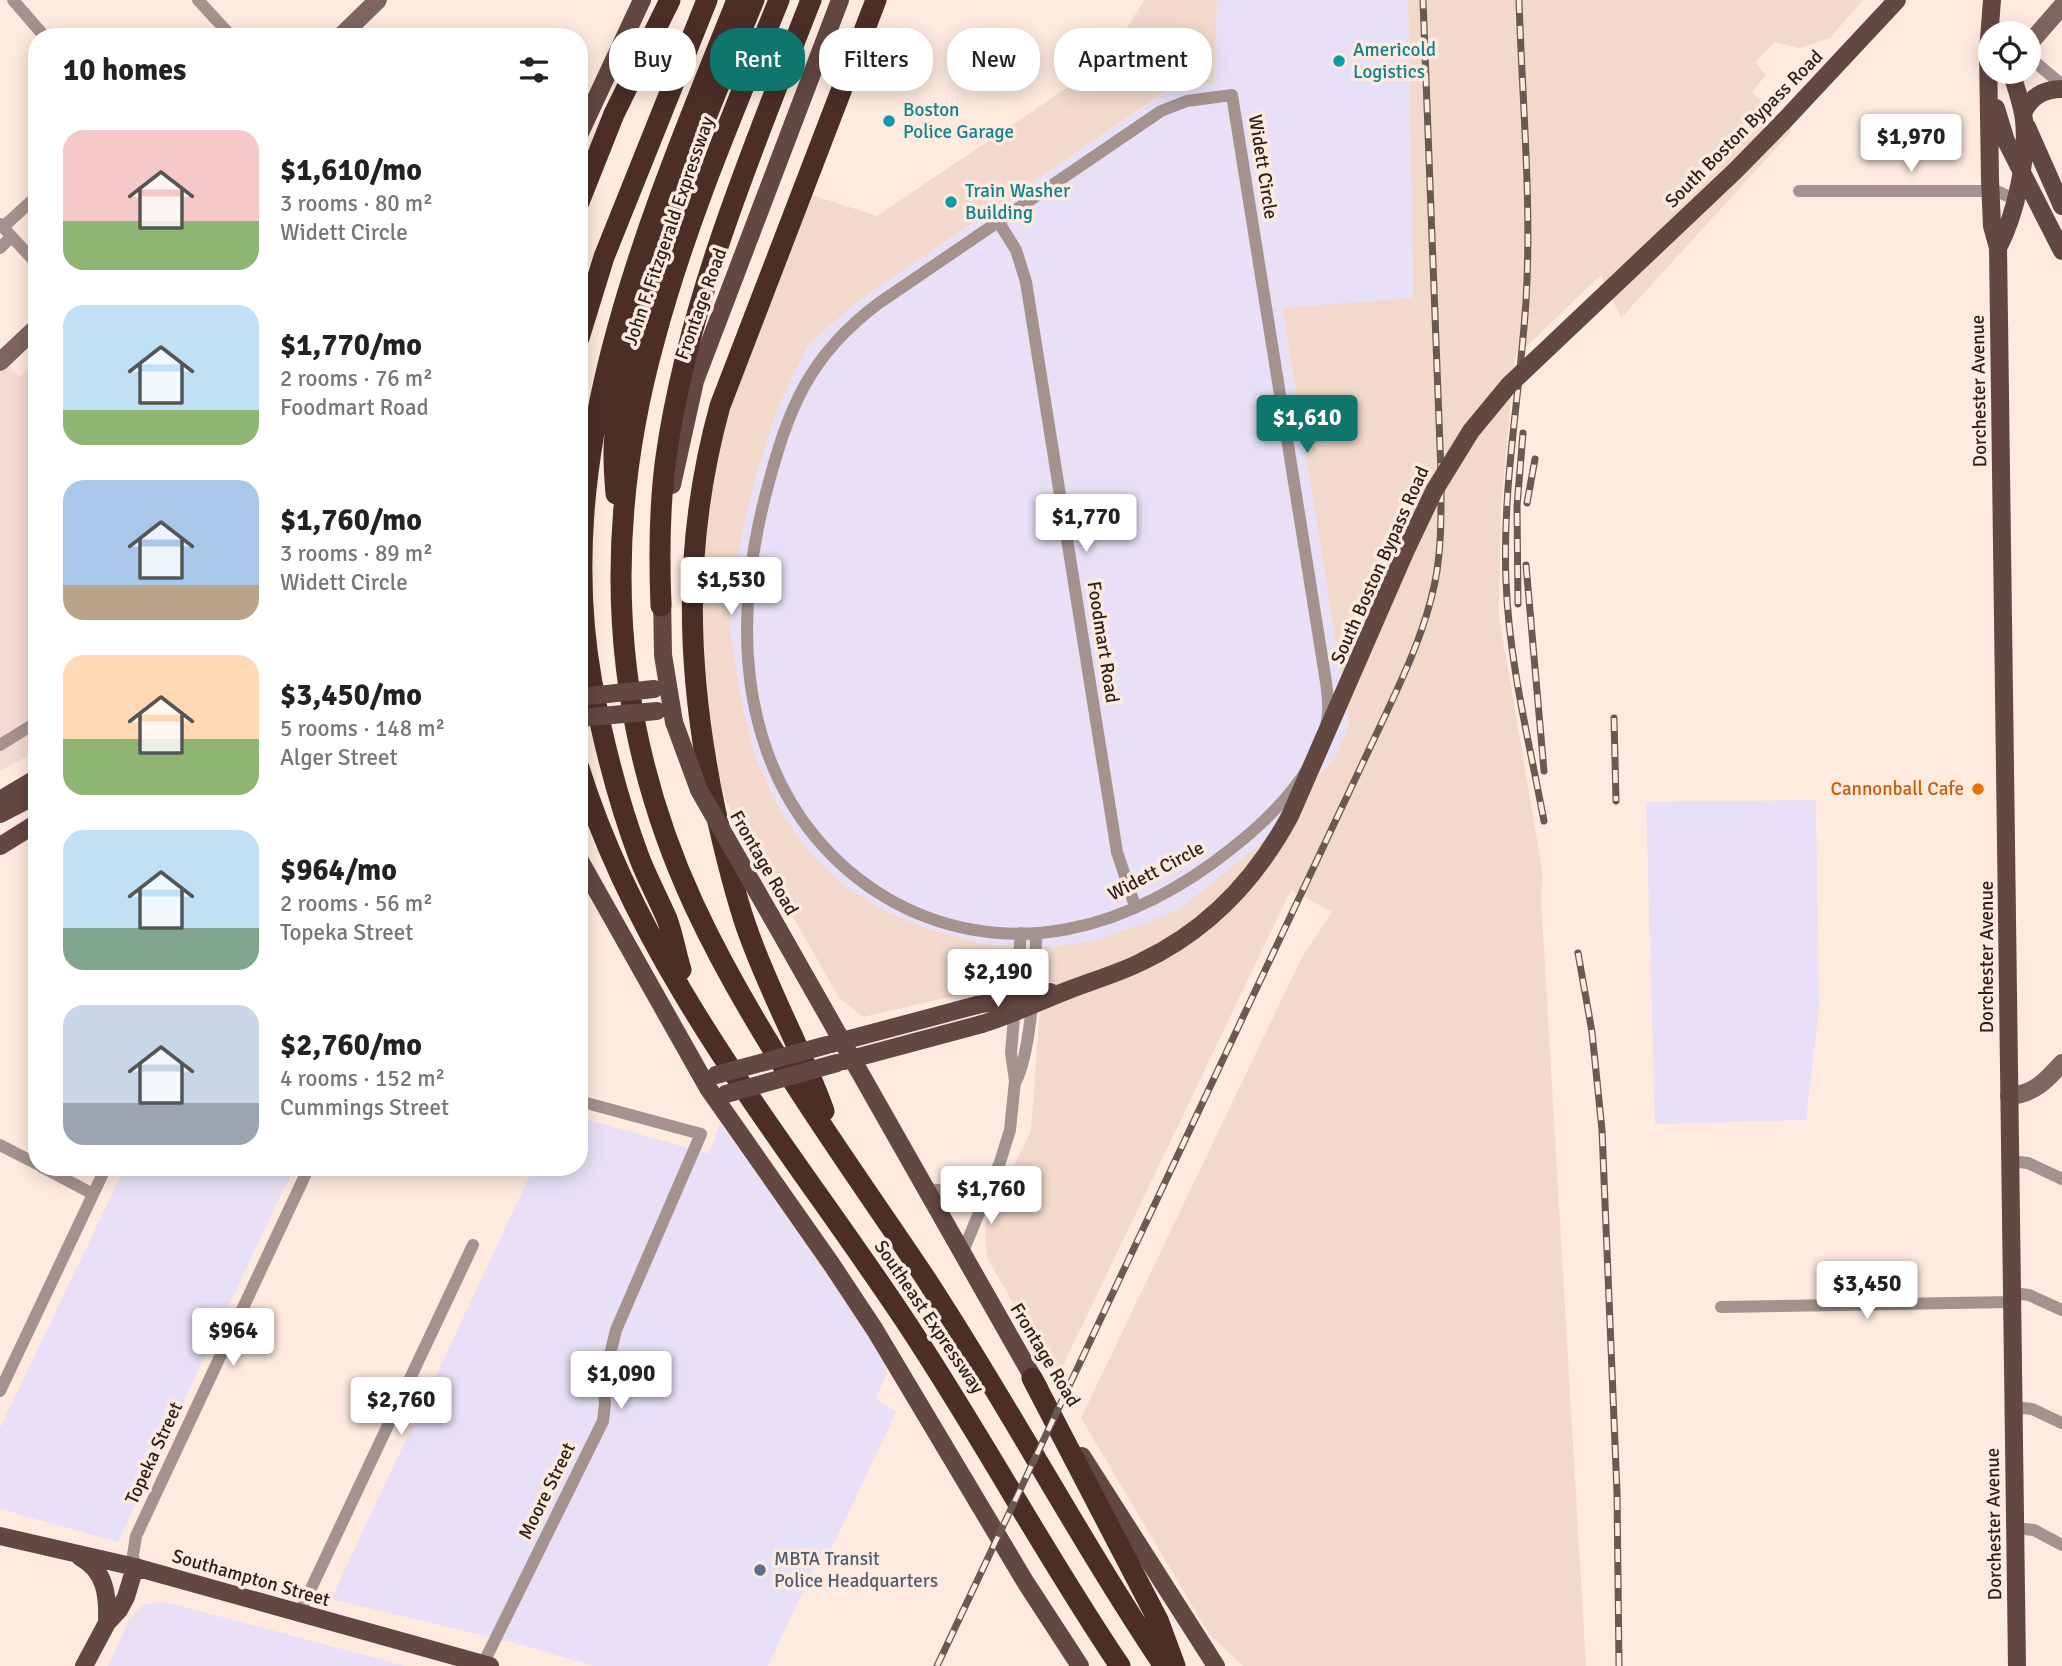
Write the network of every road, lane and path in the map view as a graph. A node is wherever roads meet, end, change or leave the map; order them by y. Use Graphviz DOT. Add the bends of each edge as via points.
graph roads {
  1 [pos="13,0"];
  2 [pos="198,0"];
  3 [pos="378,0"];
  4 [pos="642,0"];
  5 [pos="670,0"];
  6 [pos="707,0"];
  7 [pos="737,0"];
  8 [pos="754,0"];
  9 [pos="779,0"];
  10 [pos="811,0"];
  11 [pos="840,0"];
  12 [pos="876,0"];
  13 [pos="1898,0"];
  14 [pos="1992,1"];
  15 [pos="2062,6"];
  16 [pos="1990,21"];
  17 [pos="1998,21"];
  18 [pos="37,28"];
  19 [pos="224,28"];
  20 [pos="349,28"];
  21 [pos="2041,30"];
  22 [pos="2041,68"];
  23 [pos="1988,84"];
  24 [pos="1991,84"];
  25 [pos="2015,84"];
  26 [pos="2062,87"];
  27 [pos="2023,113"];
  28 [pos="588,116"];
  29 [pos="2021,169"];
  30 [pos="588,179"];
  31 [pos="1799,191"];
  32 [pos="1990,191"];
  33 [pos="2014,199"];
  34 [pos="28,205"];
  35 [pos="2062,206"];
  36 [pos="998,221"];
  37 [pos="5,229"];
  38 [pos="0,248"];
  39 [pos="1998,248"];
  40 [pos="2062,251"];
  41 [pos="28,254"];
  42 [pos="588,310"];
  43 [pos="28,336"];
  44 [pos="0,362"];
  45 [pos="588,497"];
  46 [pos="621,563"];
  47 [pos="661,606"];
  48 [pos="588,645"];
  49 [pos="588,698"];
  50 [pos="665,704"];
  51 [pos="588,717"];
  52 [pos="28,728"];
  53 [pos="0,745"];
  54 [pos="28,783"];
  55 [pos="588,791"];
  56 [pos="0,800"];
  57 [pos="28,800"];
  58 [pos="0,814"];
  59 [pos="28,829"];
  60 [pos="28,839"];
  61 [pos="0,847"];
  62 [pos="588,874"];
  63 [pos="588,885"];
  64 [pos="1135,906"];
  65 [pos="607,907"];
  66 [pos="1021,933"];
  67 [pos="1036,933"];
  68 [pos="1068,990"];
  69 [pos="689,1000"];
  70 [pos="835,1043"];
  71 [pos="845,1061"];
  72 [pos="2062,1063"];
  73 [pos="1015,1081"];
  74 [pos="715,1087"];
  75 [pos="2009,1096"];
  76 [pos="588,1103"];
  77 [pos="0,1145"];
  78 [pos="837,1146"];
  79 [pos="28,1159"];
  80 [pos="2010,1161"];
  81 [pos="59,1176"];
  82 [pos="102,1176"];
  83 [pos="305,1176"];
  84 [pos="2062,1179"];
  85 [pos="990,1186"];
  86 [pos="925,1189"];
  87 [pos="93,1194"];
  88 [pos="473,1245"];
  89 [pos="962,1254"];
  90 [pos="2012,1298"];
  91 [pos="1721,1307"];
  92 [pos="2062,1310"];
  93 [pos="1032,1378"];
  94 [pos="0,1391"];
  95 [pos="2013,1407"];
  96 [pos="2062,1423"];
  97 [pos="2015,1528"];
  98 [pos="0,1536"];
  99 [pos="2062,1545"];
  100 [pos="71,1552"];
  101 [pos="135,1567"];
  102 [pos="299,1614"];
  103 [pos="107,1623"];
  104 [pos="486,1665"];
  105 [pos="84,1666"];
  106 [pos="1080,1666"];
  107 [pos="1120,1666"];
  108 [pos="1164,1666"];
  109 [pos="1175,1666"];
  110 [pos="1216,1666"];
  111 [pos="2017,1666"];
  1 -- 18 [label="street"];
  2 -- 19 [label="street"];
  3 -- 20 [label="main road"];
  4 -- 28 [label="main road"];
  5 -- 30 [label="highway" via="614,114"];
  6 -- 42 [label="highway" via="609,245"];
  7 -- 45 [label="highway" via="655,209 620,319 594,441"];
  8 -- 46 [label="highway" via="666,223 630,354 614,455"];
  9 -- 46 [label="highway, John F. Fitzgerald Expressway" via="710,171 654,340 630,463"];
  10 -- 47 [label="highway" via="737,191 678,389 660,515"];
  11 -- 47 [label="main road, Frontage Road" via="695,381 672,483"];
  12 -- 78 [label="highway" via="728,382 703,478 691,578 694,680 727,863 774,997"];
  13 -- 68 [label="main road, South Boston Bypass Road, bridge" via="1735,171 1509,385 1458,449 1406,550 1299,799 1250,878 1206,921 1173,945 1124,970"];
  14 -- 16 [label="main road, Dorchester Avenue"];
  14 -- 17 [label="main road, Dorchester Avenue"];
  15 -- 21 [label="main road"];
  22 -- 26 [label="street"];
  23 -- 32 [label="main road, Dorchester Avenue"];
  24 -- 29 [label="main road" via="2000,125"];
  25 -- 27 [label="main road, Dorchester Avenue"];
  26 -- 27 [label="main road" via="2037,95"];
  27 -- 29 [label="main road, Dorchester Avenue"];
  27 -- 35 [label="main road"];
  29 -- 33 [label="main road, Dorchester Avenue"];
  29 -- 40 [label="main road"];
  31 -- 32 [label="street"];
  32 -- 33 [label="street"];
  32 -- 39 [label="main road, Dorchester Avenue"];
  33 -- 39 [label="main road, Dorchester Avenue"];
  34 -- 37 [label="street"];
  36 -- 64 [label="street, Foodmart Road" via="1016,250 1026,282 1117,852"];
  36 -- 64 [label="street, Widett Circle" via="1168,107 1232,95 1328,715 1319,746 1304,773 1260,825 1197,874"];
  36 -- 66 [label="street, Widett Circle" via="860,317 815,367 778,450 752,553 747,626 751,685 765,746 788,799 818,842 850,874 906,908 960,927"];
  37 -- 38 [label="street"];
  37 -- 41 [label="street"];
  39 -- 75 [label="main road, Dorchester Avenue"];
  43 -- 44 [label="main road"];
  46 -- 78 [label="highway, John F. Fitzgerald Expressway" via="630,707 665,835 729,974"];
  47 -- 50 [label="main road, Frontage Road"];
  48 -- 69 [label="highway" via="595,695 630,831 668,922"];
  49 -- 50 [label="main road, bridge"];
  50 -- 51 [label="main road, bridge"];
  50 -- 70 [label="main road, Frontage Road, bridge" via="703,797 771,916"];
  52 -- 53 [label="street"];
  54 -- 56 [label="main road"];
  55 -- 69 [label="highway" via="618,866"];
  57 -- 58 [label="main road"];
  59 -- 61 [label="main road"];
  60 -- 61 [label="main road"];
  62 -- 65 [label="main road"];
  63 -- 65 [label="main road"];
  64 -- 67 [label="street, Widett Circle" via="1083,926"];
  65 -- 74 [label="main road" via="656,1000"];
  66 -- 67 [label="street, Widett Circle"];
  66 -- 73 [label="street" via="1011,1053"];
  67 -- 73 [label="street" via="1026,1045"];
  68 -- 70 [label="main road, South Boston Bypass Road, bridge" via="977,1005"];
  68 -- 71 [label="main road, South Boston Bypass Road, bridge" via="982,1024"];
  69 -- 107 [label="highway, Southeast Expressway" via="756,1107 931,1359"];
  70 -- 71 [label="main road, Frontage Road"];
  70 -- 74 [label="main road, South Boston Bypass Road, bridge"];
  71 -- 74 [label="main road, South Boston Bypass Road, bridge"];
  71 -- 86 [label="main road, Frontage Road"];
  72 -- 75 [label="main road" via="2040,1086"];
  73 -- 85 [label="street" via="1010,1130"];
  74 -- 106 [label="main road" via="875,1330"];
  75 -- 80 [label="main road, Dorchester Avenue"];
  76 -- 104 [label="street, Moore Street" via="701,1134 616,1330 603,1383 603,1421"];
  77 -- 79 [label="street"];
  78 -- 108 [label="highway, Southeast Expressway" via="964,1339"];
  80 -- 84 [label="street" via="2028,1163"];
  80 -- 90 [label="main road, Dorchester Avenue"];
  81 -- 87 [label="street"];
  82 -- 87 [label="street"];
  83 -- 101 [label="street, Topeka Street" via="136,1536"];
  85 -- 86 [label="street" via="964,1192"];
  85 -- 89 [label="street"];
  86 -- 89 [label="main road, Frontage Road"];
  87 -- 94 [label="street"];
  88 -- 102 [label="street"];
  89 -- 93 [label="main road, Frontage Road"];
  90 -- 91 [label="street"];
  90 -- 92 [label="street" via="2029,1295"];
  90 -- 95 [label="main road, Dorchester Avenue"];
  93 -- 109 [label="highway" via="1158,1620"];
  93 -- 110 [label="main road, Frontage Road"];
  95 -- 96 [label="street" via="2032,1409"];
  95 -- 97 [label="main road, Dorchester Avenue"];
  97 -- 99 [label="street" via="2034,1530"];
  97 -- 111 [label="main road, Dorchester Avenue"];
  98 -- 100 [label="main road, Southampton Street"];
  100 -- 101 [label="main road, Southampton Street"];
  100 -- 103 [label="main road" via="98,1571 106,1594"];
  101 -- 102 [label="main road, Southampton Street"];
  101 -- 103 [label="main road" via="127,1597"];
  102 -- 104 [label="main road, Southampton Street"];
  103 -- 105 [label="main road"];
}
